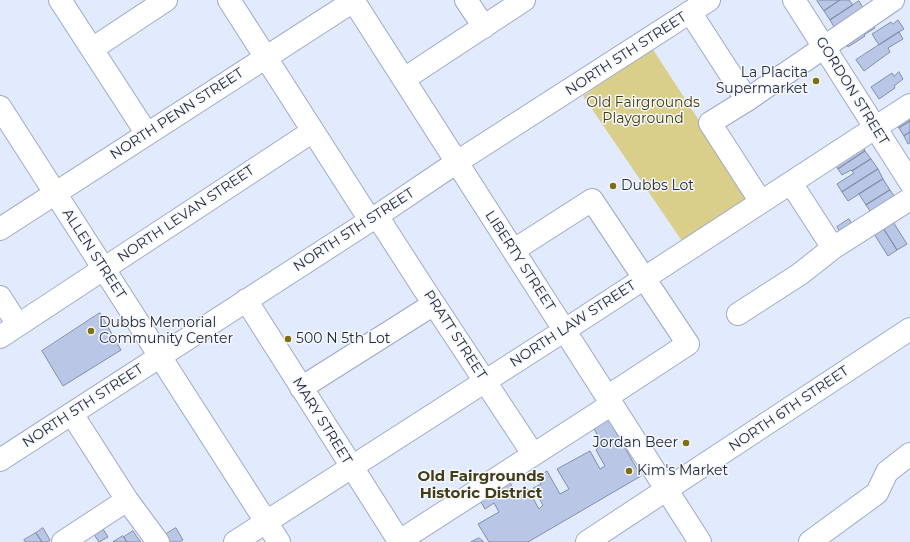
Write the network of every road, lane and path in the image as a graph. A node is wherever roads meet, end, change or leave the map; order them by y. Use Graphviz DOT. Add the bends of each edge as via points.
graph roads {
  1 [pos="60,0"];
  2 [pos="166,0"];
  3 [pos="229,0"];
  4 [pos="354,0"];
  5 [pos="466,0"];
  6 [pos="524,0"];
  7 [pos="709,0"];
  8 [pos="794,0"];
  9 [pos="893,0"];
  10 [pos="690,12"];
  11 [pos="484,27"];
  12 [pos="824,47"];
  13 [pos="92,49"];
  14 [pos="266,58"];
  15 [pos="404,79"];
  16 [pos="747,100"];
  17 [pos="910,105"];
  18 [pos="0,107"];
  19 [pos="875,127"];
  20 [pos="313,131"];
  21 [pos="147,134"];
  22 [pos="457,162"];
  23 [pos="910,182"];
  24 [pos="790,183"];
  25 [pos="55,193"];
  26 [pos="910,199"];
  27 [pos="760,202"];
  28 [pos="374,218"];
  29 [pos="0,229"];
  30 [pos="833,248"];
  31 [pos="514,250"];
  32 [pos="104,269"];
  33 [pos="644,279"];
  34 [pos="0,297"];
  35 [pos="246,300"];
  36 [pos="434,304"];
  37 [pos="738,314"];
  38 [pos="18,325"];
  39 [pos="910,329"];
  40 [pos="565,330"];
  41 [pos="0,337"];
  42 [pos="160,356"];
  43 [pos="485,381"];
  44 [pos="302,388"];
  45 [pos="610,400"];
  46 [pos="72,414"];
  47 [pos="533,454"];
  48 [pos="910,454"];
  49 [pos="0,460"];
  50 [pos="352,466"];
  51 [pos="667,490"];
  52 [pos="128,500"];
  53 [pos="266,522"];
  54 [pos="63,542"];
  55 [pos="158,542"];
  56 [pos="235,542"];
  57 [pos="279,542"];
  58 [pos="398,542"];
  59 [pos="587,542"];
  60 [pos="700,542"];
  61 [pos="810,542"];
  1 -- 13 [label="street"];
  2 -- 13 [label="street"];
  3 -- 14 [label="street, PRATT STREET"];
  4 -- 14 [label="street, NORTH PENN STREET"];
  4 -- 15 [label="street, LIBERTY STREET"];
  5 -- 11 [label="street"];
  6 -- 11 [label="street"];
  7 -- 10 [label="street, NORTH 5TH STREET"];
  8 -- 12 [label="street, GORDON STREET"];
  9 -- 12 [label="street"];
  10 -- 16 [label="street"];
  10 -- 22 [label="street, NORTH 5TH STREET"];
  11 -- 15 [label="street"];
  12 -- 16 [label="street"];
  12 -- 19 [label="street, GORDON STREET"];
  13 -- 21 [label="street"];
  14 -- 20 [label="street, PRATT STREET"];
  14 -- 21 [label="street, NORTH PENN STREET"];
  15 -- 22 [label="street, LIBERTY STREET"];
  16 -- 27 [label="street" via="710,123"];
  17 -- 19 [label="street, NORTH LAW STREET"];
  18 -- 25 [label="street, ALLEN STREET"];
  19 -- 23 [label="street, GORDON STREET"];
  19 -- 24 [label="street, NORTH LAW STREET"];
  20 -- 28 [label="street, PRATT STREET"];
  20 -- 32 [label="street, NORTH LEVAN STREET"];
  21 -- 25 [label="street, NORTH PENN STREET"];
  22 -- 28 [label="street, NORTH 5TH STREET"];
  22 -- 31 [label="street, LIBERTY STREET"];
  24 -- 27 [label="street, NORTH LAW STREET"];
  24 -- 30 [label="street"];
  25 -- 29 [label="street, NORTH PENN STREET"];
  25 -- 32 [label="street, ALLEN STREET"];
  26 -- 30 [label="street"];
  27 -- 33 [label="street, NORTH LAW STREET"];
  28 -- 35 [label="street, NORTH 5TH STREET"];
  28 -- 36 [label="street, PRATT STREET"];
  30 -- 37 [label="street" via="800,274"];
  31 -- 33 [label="street" via="592,200"];
  31 -- 40 [label="street, LIBERTY STREET"];
  32 -- 38 [label="street, NORTH LEVAN STREET"];
  32 -- 42 [label="street, ALLEN STREET"];
  33 -- 40 [label="street, NORTH LAW STREET"];
  33 -- 45 [label="street" via="688,344"];
  34 -- 38 [label="street"];
  35 -- 42 [label="street, NORTH 5TH STREET"];
  35 -- 44 [label="street, MARY STREET"];
  36 -- 43 [label="street, PRATT STREET"];
  36 -- 44 [label="street"];
  38 -- 41 [label="street, NORTH LEVAN STREET"];
  39 -- 51 [label="street, NORTH 6TH STREET"];
  40 -- 43 [label="street, NORTH LAW STREET"];
  40 -- 45 [label="street, LIBERTY STREET"];
  42 -- 46 [label="street, NORTH 5TH STREET"];
  42 -- 53 [label="street, ALLEN STREET"];
  43 -- 47 [label="street, PRATT STREET"];
  43 -- 50 [label="street, NORTH LAW STREET"];
  44 -- 50 [label="street, MARY STREET"];
  45 -- 47 [label="street"];
  45 -- 51 [label="street, LIBERTY STREET"];
  46 -- 49 [label="street, NORTH 5TH STREET"];
  46 -- 52 [label="street"];
  47 -- 58 [label="street"];
  48 -- 61 [label="street" via="887,472 877,493"];
  50 -- 53 [label="street, NORTH LAW STREET"];
  50 -- 58 [label="street, MARY STREET"];
  51 -- 59 [label="street, NORTH 6TH STREET"];
  51 -- 60 [label="street, LIBERTY STREET"];
  52 -- 54 [label="street"];
  52 -- 55 [label="street"];
  53 -- 56 [label="street, NORTH LAW STREET"];
  53 -- 57 [label="street, ALLEN STREET"];
}
